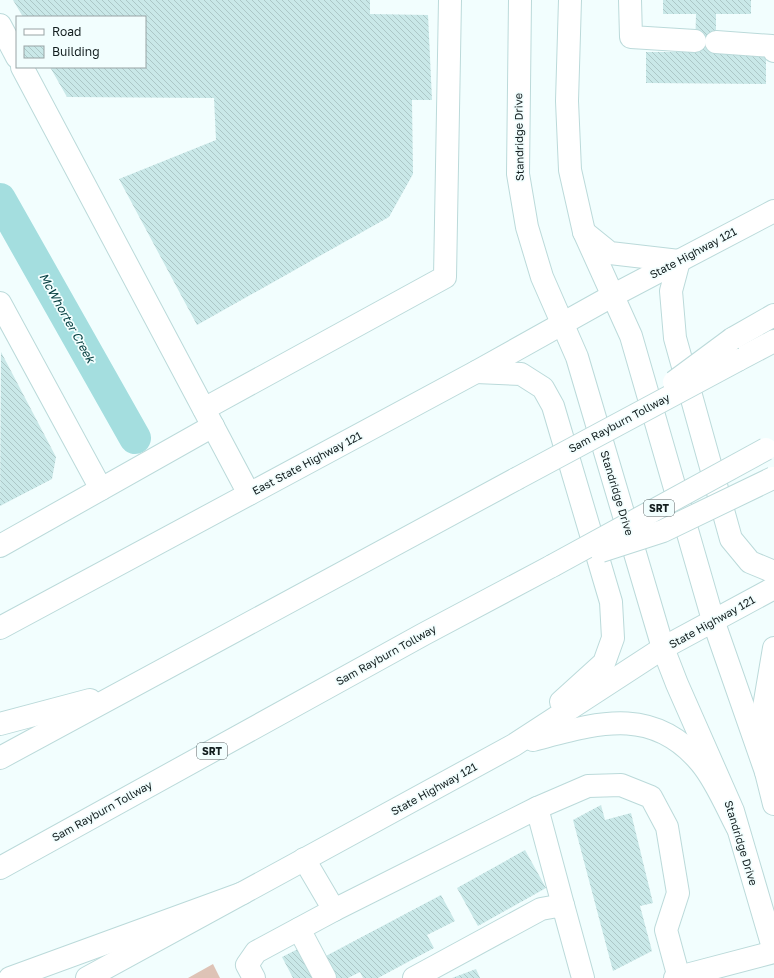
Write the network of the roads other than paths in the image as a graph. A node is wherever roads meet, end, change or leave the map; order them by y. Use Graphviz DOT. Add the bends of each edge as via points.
graph roads {
  1 [pos="450,0"];
  2 [pos="520,0"];
  3 [pos="570,0"];
  4 [pos="630,0"];
  5 [pos="0,25"];
  6 [pos="773,48"];
  7 [pos="16,55"];
  8 [pos="23,68"];
  9 [pos="774,210"];
  10 [pos="584,232"];
  11 [pos="679,261"];
  12 [pos="612,296"];
  13 [pos="0,303"];
  14 [pos="774,315"];
  15 [pos="562,324"];
  16 [pos="774,341"];
  17 [pos="476,372"];
  18 [pos="208,418"];
  19 [pos="617,424"];
  20 [pos="770,447"];
  21 [pos="774,478"];
  22 [pos="102,489"];
  23 [pos="249,494"];
  24 [pos="0,546"];
  25 [pos="552,566"];
  26 [pos="774,572"];
  27 [pos="774,588"];
  28 [pos="713,620"];
  29 [pos="0,628"];
  30 [pos="663,648"];
  31 [pos="774,648"];
  32 [pos="122,692"];
  33 [pos="0,724"];
  34 [pos="514,745"];
  35 [pos="0,758"];
  36 [pos="766,772"];
  37 [pos="774,804"];
  38 [pos="537,808"];
  39 [pos="737,826"];
  40 [pos="304,859"];
  41 [pos="0,868"];
  42 [pos="243,893"];
  43 [pos="563,905"];
  44 [pos="334,910"];
  45 [pos="299,929"];
  46 [pos="774,952"];
  47 [pos="10,978"];
  48 [pos="87,978"];
  49 [pos="254,978"];
  50 [pos="325,978"];
  51 [pos="414,978"];
  52 [pos="583,978"];
  53 [pos="677,978"];
  1 -- 18 [label="main road" via="445,277"];
  2 -- 15 [label="main road, Standridge Drive" via="518,174 527,227 542,277"];
  3 -- 10 [label="main road" via="570,170"];
  4 -- 6 [label="main road" via="631,37"];
  5 -- 7 [label="main road"];
  8 -- 18 [label="main road"];
  9 -- 11 [label="main road, State Highway 121"];
  10 -- 11 [label="main road" via="610,253"];
  10 -- 12 [label="main road"];
  11 -- 12 [label="main road, State Highway 121"];
  11 -- 26 [label="main road" via="672,290 675,338 731,539 750,562"];
  12 -- 15 [label="main road, East State Highway 121"];
  12 -- 28 [label="main road" via="631,336"];
  13 -- 22 [label="main road"];
  14 -- 19 [label="main road, bridge" via="732,339"];
  15 -- 17 [label="main road, East State Highway 121"];
  15 -- 30 [label="main road, Standridge Drive" via="576,357"];
  16 -- 19 [label="main road, Sam Rayburn Tollway, bridge"];
  17 -- 23 [label="main road, East State Highway 121"];
  17 -- 34 [label="main road" via="521,374 543,388 553,406 611,602 613,638 604,663"];
  18 -- 22 [label="main road"];
  18 -- 23 [label="main road"];
  19 -- 32 [label="main road, Sam Rayburn Tollway, bridge"];
  20 -- 25 [label="main road, Sam Rayburn Tollway / SRT, bridge"];
  21 -- 25 [label="main road, bridge" via="663,531"];
  22 -- 24 [label="main road"];
  23 -- 29 [label="main road, East State Highway 121"];
  25 -- 41 [label="main road, Sam Rayburn Tollway / SRT"];
  27 -- 28 [label="main road, State Highway 121"];
  28 -- 30 [label="main road, State Highway 121"];
  28 -- 36 [label="main road"];
  30 -- 34 [label="main road, State Highway 121"];
  30 -- 39 [label="main road, Standridge Drive" via="676,684 733,811"];
  31 -- 36 [label="main road" via="764,707"];
  32 -- 33 [label="main road"];
  32 -- 35 [label="main road, Sam Rayburn Tollway"];
  34 -- 39 [label="main road" via="605,722 658,729 686,747 702,764"];
  34 -- 40 [label="main road, State Highway 121"];
  36 -- 37 [label="main road"];
  38 -- 43 [label="main road"];
  38 -- 44 [label="main road"];
  38 -- 53 [label="main road" via="588,786 621,785 651,797 667,827 678,893 666,930"];
  39 -- 46 [label="main road, Standridge Drive"];
  40 -- 42 [label="main road, State Highway 121"];
  40 -- 44 [label="main road"];
  42 -- 47 [label="main road"];
  42 -- 48 [label="main road, State Highway 121"];
  43 -- 51 [label="main road" via="541,909"];
  43 -- 52 [label="main road"];
  44 -- 45 [label="main road"];
  45 -- 49 [label="main road" via="256,952 247,965"];
  45 -- 50 [label="main road"];
  46 -- 53 [label="main road"];
}
